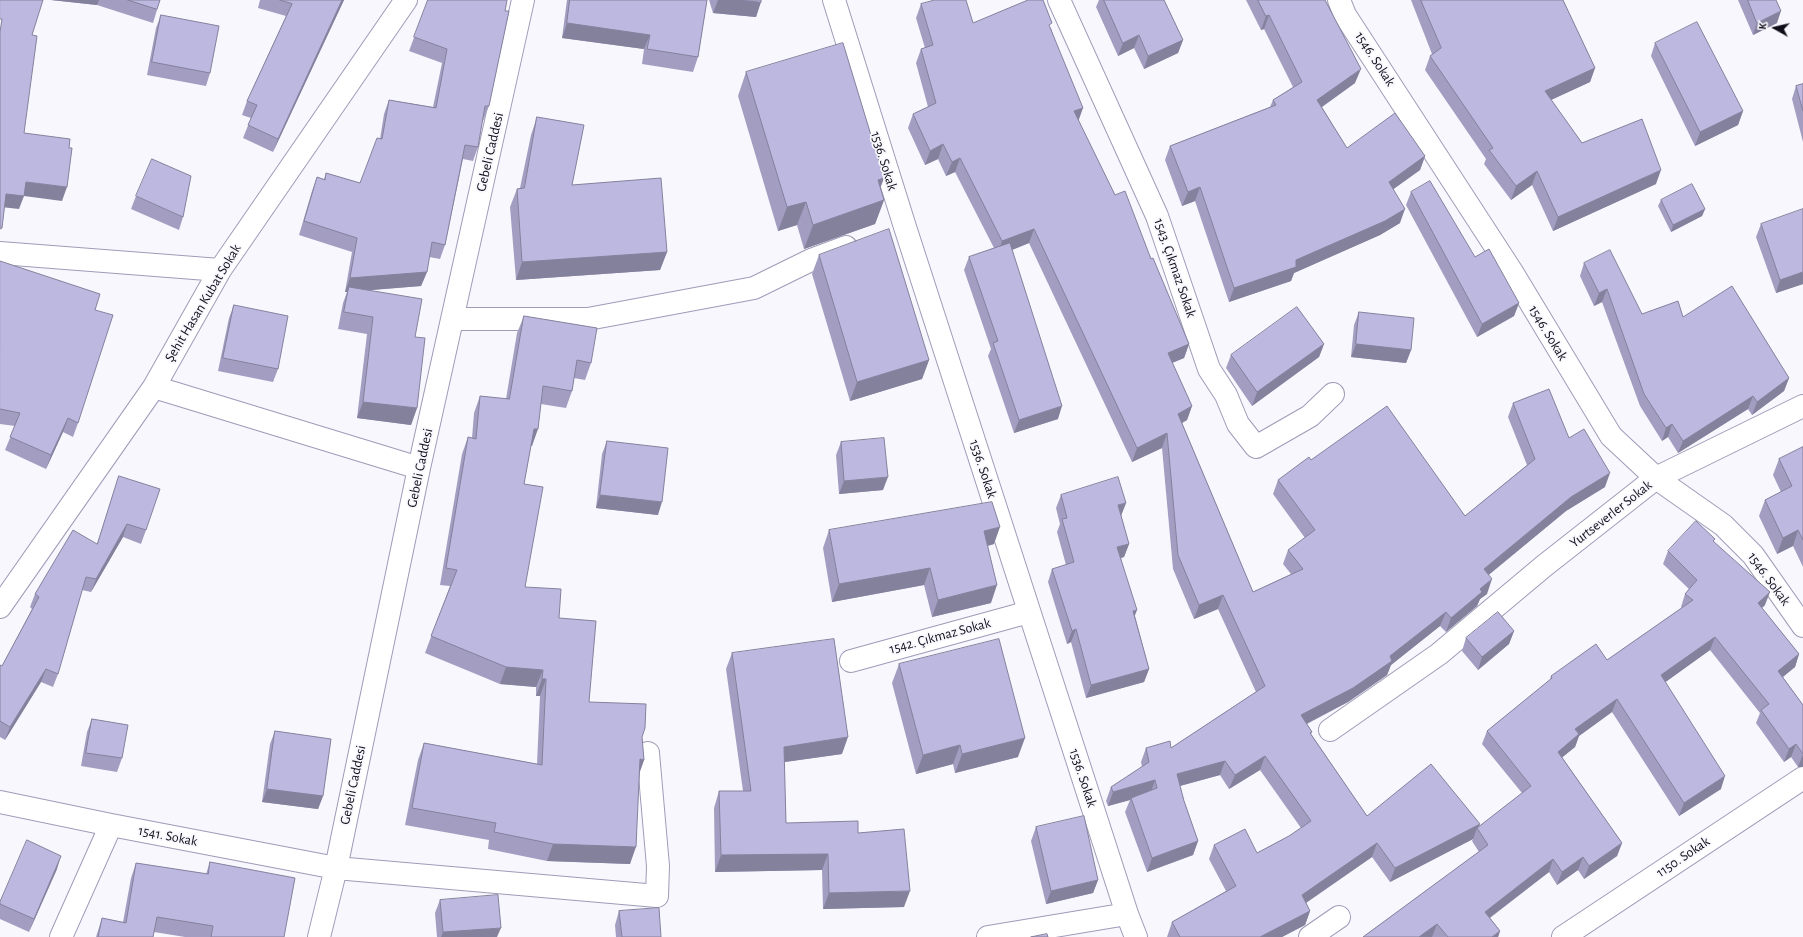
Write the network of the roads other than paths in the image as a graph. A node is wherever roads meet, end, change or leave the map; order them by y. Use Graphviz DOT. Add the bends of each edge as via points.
graph roads {
  1 [pos="406,0"];
  2 [pos="524,0"];
  3 [pos="834,0"];
  4 [pos="1059,0"];
  5 [pos="1339,0"];
  6 [pos="905,227"];
  7 [pos="0,253"];
  8 [pos="220,270"];
  9 [pos="453,319"];
  10 [pos="154,387"];
  11 [pos="1333,394"];
  12 [pos="1803,406"];
  13 [pos="419,468"];
  14 [pos="1656,478"];
  15 [pos="0,607"];
  16 [pos="1029,612"];
  17 [pos="1803,626"];
  18 [pos="851,661"];
  19 [pos="1330,730"];
  20 [pos="648,753"];
  21 [pos="1803,778"];
  22 [pos="0,802"];
  23 [pos="111,826"];
  24 [pos="336,868"];
  25 [pos="1127,914"];
  26 [pos="1339,917"];
  27 [pos="61,937"];
  28 [pos="319,937"];
  29 [pos="988,937"];
  30 [pos="1136,937"];
  31 [pos="1310,937"];
  32 [pos="1563,937"];
  1 -- 8 [label="street, Şehit Hasan Kubat Sokak"];
  2 -- 9 [label="street, Gebeli Caddesi"];
  3 -- 6 [label="street, 1536. Sokak"];
  4 -- 11 [label="street, 1543. Çıkmaz Sokak" via="1157,216 1209,370 1226,395 1238,424 1256,447 1310,416"];
  5 -- 14 [label="street, 1546. Sokak" via="1345,15 1512,272 1611,436"];
  6 -- 9 [label="street" via="811,260 754,288 588,319"];
  6 -- 16 [label="street, 1536. Sokak"];
  7 -- 8 [label="street"];
  8 -- 10 [label="street, Şehit Hasan Kubat Sokak"];
  9 -- 13 [label="street, Gebeli Caddesi"];
  10 -- 13 [label="street"];
  10 -- 15 [label="street, Şehit Hasan Kubat Sokak"];
  12 -- 14 [label="street, Yurtseverler Sokak"];
  13 -- 24 [label="street, Gebeli Caddesi"];
  14 -- 17 [label="street, 1546. Sokak" via="1723,525 1753,555"];
  14 -- 19 [label="street, Yurtseverler Sokak" via="1544,566 1439,654"];
  16 -- 18 [label="street, 1542. Çıkmaz Sokak"];
  16 -- 25 [label="street, 1536. Sokak"];
  20 -- 24 [label="street, 1541. Sokak" via="658,866 657,896"];
  21 -- 32 [label="street, 1150. Sokak"];
  22 -- 23 [label="street, 1541. Sokak"];
  23 -- 24 [label="street, 1541. Sokak"];
  23 -- 27 [label="street"];
  24 -- 28 [label="street, Gebeli Caddesi"];
  25 -- 29 [label="street"];
  25 -- 30 [label="street, 1536. Sokak"];
  26 -- 31 [label="street"];
}
